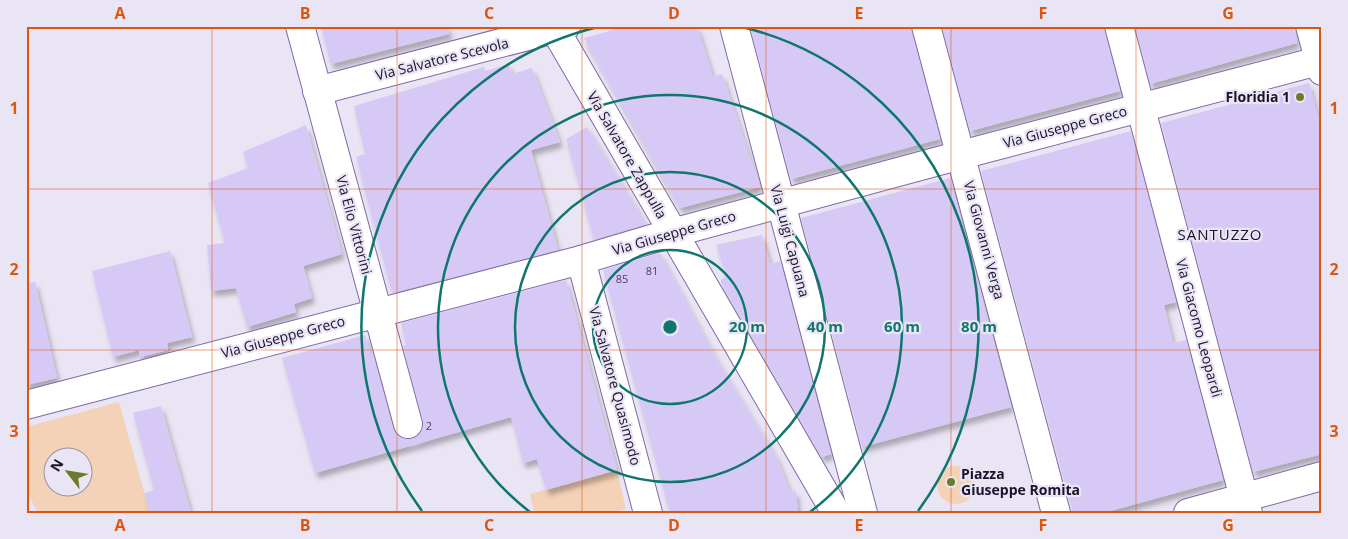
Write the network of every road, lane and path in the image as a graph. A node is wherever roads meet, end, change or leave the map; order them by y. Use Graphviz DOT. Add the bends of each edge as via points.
graph roads {
  1 [pos="300,26"];
  2 [pos="734,26"];
  3 [pos="926,26"];
  4 [pos="1119,26"];
  5 [pos="1310,26"];
  6 [pos="558,27"];
  7 [pos="1321,64"];
  8 [pos="317,91"];
  9 [pos="1140,107"];
  10 [pos="961,155"];
  11 [pos="780,204"];
  12 [pos="672,233"];
  13 [pos="581,260"];
  14 [pos="378,311"];
  15 [pos="26,405"];
  16 [pos="408,424"];
  17 [pos="1322,476"];
  18 [pos="1246,505"];
  19 [pos="648,513"];
  20 [pos="836,513"];
  21 [pos="863,513"];
  22 [pos="1056,513"];
  23 [pos="1188,513"];
  1 -- 8 [label="street, Via Elio Vittorini"];
  2 -- 11 [label="street, Via Luigi Capuana"];
  3 -- 10 [label="street, Via Giovanni Verga"];
  4 -- 9 [label="street, Via Giacomo Leopardi"];
  5 -- 7 [label="street"];
  6 -- 8 [label="street, Via Salvatore Scevola"];
  6 -- 12 [label="street, Via Salvatore Zappulla"];
  7 -- 9 [label="street, Via Giuseppe Greco"];
  8 -- 14 [label="street, Via Elio Vittorini"];
  9 -- 10 [label="street, Via Giuseppe Greco"];
  9 -- 18 [label="street, Via Giacomo Leopardi"];
  10 -- 11 [label="street, Via Giuseppe Greco"];
  10 -- 22 [label="street, Via Giovanni Verga"];
  11 -- 12 [label="street, Via Giuseppe Greco"];
  11 -- 21 [label="street, Via Luigi Capuana"];
  12 -- 13 [label="street, Via Giuseppe Greco"];
  12 -- 20 [label="street, Via Salvatore Zappulla"];
  13 -- 14 [label="street, Via Giuseppe Greco"];
  13 -- 19 [label="street, Via Salvatore Quasimodo"];
  14 -- 15 [label="street, Via Giuseppe Greco"];
  14 -- 16 [label="street, Via Elio Vittorini"];
  17 -- 18 [label="street"];
  18 -- 23 [label="street"];
}
